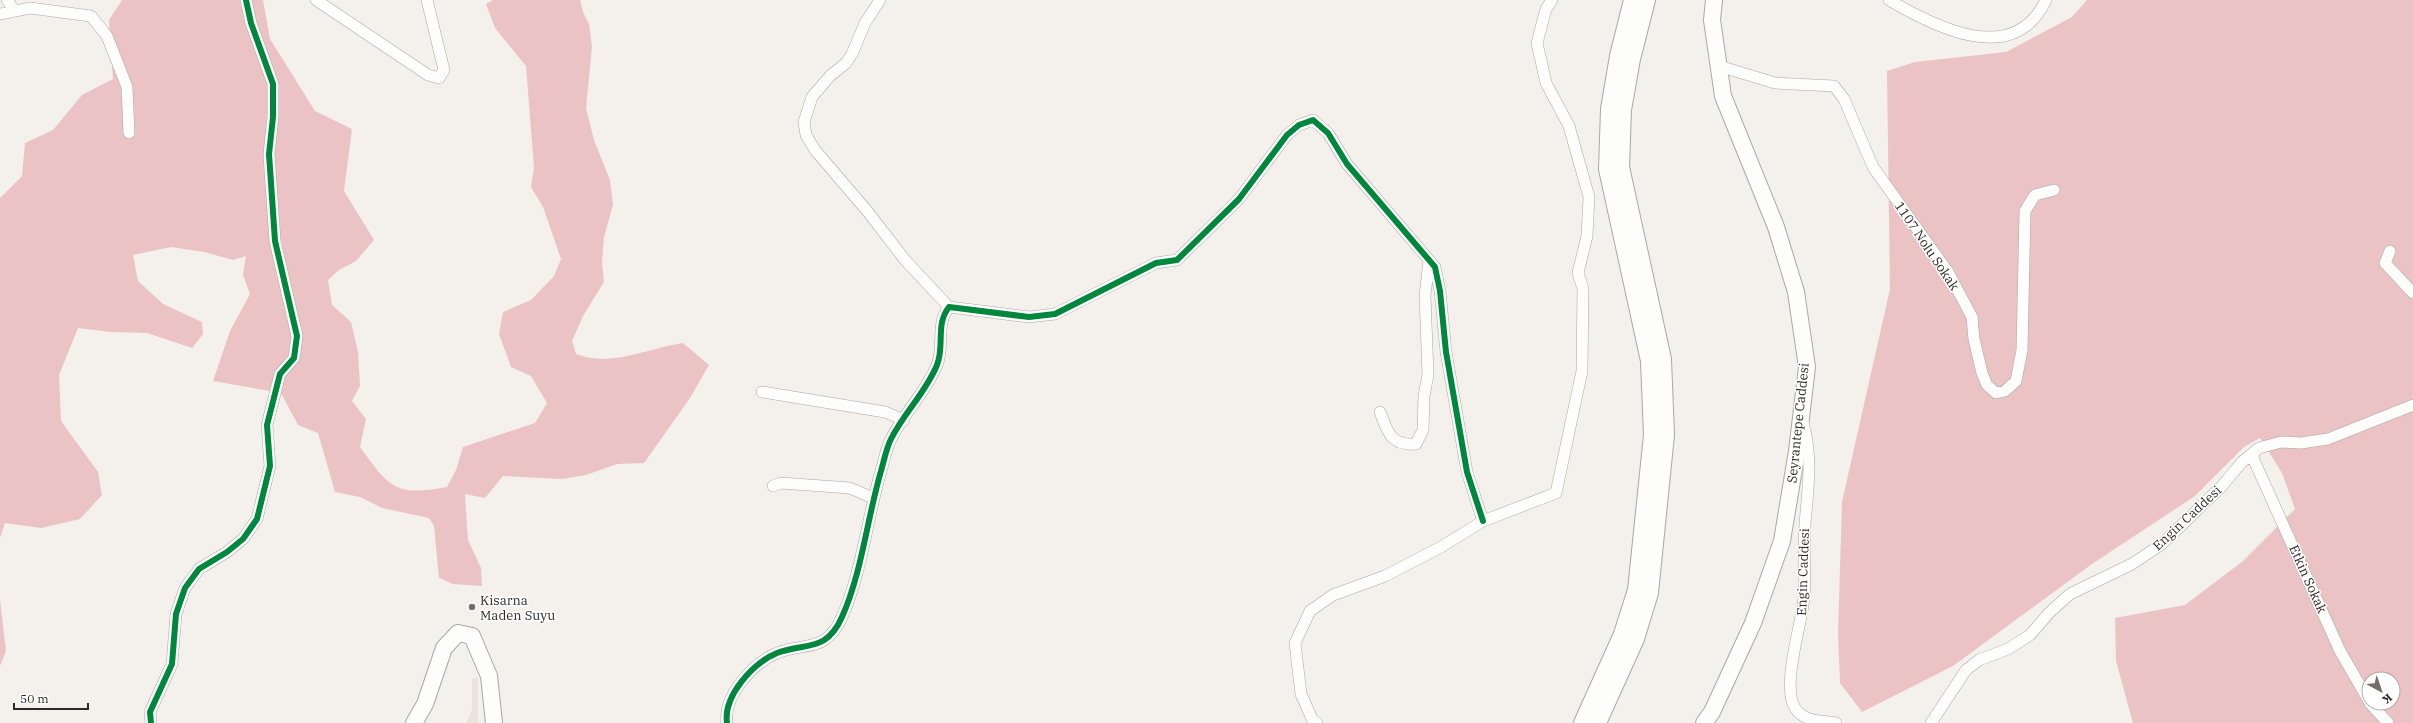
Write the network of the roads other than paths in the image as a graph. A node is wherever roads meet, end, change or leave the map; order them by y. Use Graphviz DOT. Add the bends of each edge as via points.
graph roads {
  1 [pos="7,0"];
  2 [pos="246,0"];
  3 [pos="316,0"];
  4 [pos="427,0"];
  5 [pos="880,0"];
  6 [pos="1552,0"];
  7 [pos="1632,0"];
  8 [pos="1647,0"];
  9 [pos="1714,0"];
  10 [pos="1889,0"];
  11 [pos="2046,0"];
  12 [pos="14,11"];
  13 [pos="0,14"];
  14 [pos="1719,66"];
  15 [pos="129,133"];
  16 [pos="2054,190"];
  17 [pos="2390,251"];
  18 [pos="1429,260"];
  19 [pos="2413,293"];
  20 [pos="949,307"];
  21 [pos="762,392"];
  22 [pos="2413,405"];
  23 [pos="1380,412"];
  24 [pos="1801,414"];
  25 [pos="904,420"];
  26 [pos="2254,453"];
  27 [pos="773,486"];
  28 [pos="874,498"];
  29 [pos="1483,521"];
  30 [pos="2361,687"];
  31 [pos="2378,711"];
  32 [pos="151,723"];
  33 [pos="414,723"];
  34 [pos="494,723"];
  35 [pos="727,723"];
  36 [pos="1317,723"];
  37 [pos="1582,723"];
  38 [pos="1598,723"];
  39 [pos="1704,723"];
  40 [pos="1836,723"];
  41 [pos="1931,723"];
  42 [pos="2388,723"];
  1 -- 12 [label="street"];
  2 -- 32 [label="street" via="251,23 273,84 269,154 275,241 297,336 294,358 280,374 267,425 270,466 257,519 243,539 199,569 186,588 176,614 172,664 150,712"];
  3 -- 4 [label="street" via="428,75 439,78 444,70"];
  5 -- 20 [label="street" via="865,23 846,63 830,76 812,97 804,122 806,135 815,150 868,212 904,260"];
  6 -- 29 [label="street" via="1546,9 1537,43 1546,84 1569,126 1589,197 1587,236 1578,273 1583,290 1582,371 1556,492"];
  7 -- 37 [label="main road" via="1618,56 1609,109 1607,169 1649,361 1652,435 1636,590 1622,634"];
  8 -- 38 [label="main road" via="1632,59 1623,110 1621,167 1663,359 1666,435 1650,593 1636,639"];
  9 -- 14 [label="main road, Seyrantepe Caddesi" via="1712,20"];
  10 -- 11 [label="street" via="1927,22 1989,39 2014,34 2031,23"];
  12 -- 13 [label="street"];
  12 -- 15 [label="street" via="30,8 91,16 107,36 126,87"];
  14 -- 16 [label="street, 1107 Nolu Sokak" via="1775,83 1834,86 1844,99 1873,167 1948,272 1972,317 1982,373 1987,385 1996,393 2005,391 2016,381 2022,350 2025,211 2035,195"];
  14 -- 24 [label="main road, Seyrantepe Caddesi" via="1723,96 1776,227 1796,292 1806,367"];
  17 -- 19 [label="street" via="2385,263"];
  18 -- 20 [label="street" via="1347,164 1328,133 1313,120 1299,125 1287,135 1239,199 1177,260 1156,264 1055,314 1028,317"];
  18 -- 23 [label="street" via="1425,296 1428,375 1424,396 1424,430 1416,444 1403,445 1389,435"];
  18 -- 29 [label="street" via="1435,267 1440,291 1446,352 1467,472"];
  20 -- 25 [label="street" via="942,316 938,363"];
  21 -- 25 [label="street" via="885,412"];
  22 -- 26 [label="street, Engin Caddesi" via="2328,439 2270,444"];
  24 -- 39 [label="main road, Seyrantepe Caddesi" via="1782,541 1753,623 1712,712"];
  24 -- 40 [label="street, Engin Caddesi" via="1809,444 1810,476 1805,525 1804,596 1800,628 1792,658 1792,693 1795,707 1802,716 1808,720"];
  25 -- 28 [label="street" via="891,440"];
  26 -- 30 [label="street, Etkin Sokak" via="2253,458 2340,651"];
  26 -- 41 [label="street, Engin Caddesi" via="2242,462 2221,487 2162,544 2132,564 2070,594 2050,612 2030,636 2008,649 1979,660 1966,670"];
  27 -- 28 [label="street" via="781,483 850,488"];
  28 -- 35 [label="street" via="852,595 840,622 825,641 777,653 748,673 734,693 726,714"];
  29 -- 36 [label="street" via="1441,547 1385,576 1333,595 1310,611 1295,643 1301,694 1313,721"];
  31 -- 42 [label="street, Etkin Sokak"];
  33 -- 34 [label="main road" via="425,704 444,648 458,633 472,636 489,676"];
}
